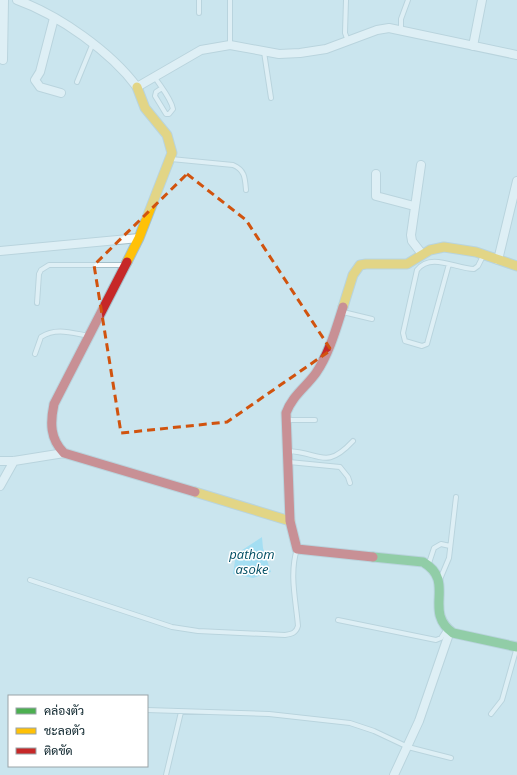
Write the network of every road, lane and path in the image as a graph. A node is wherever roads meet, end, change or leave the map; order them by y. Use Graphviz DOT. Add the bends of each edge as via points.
graph roads {
  1 [pos="17,0"];
  2 [pos="199,0"];
  3 [pos="230,0"];
  4 [pos="346,0"];
  5 [pos="408,0"];
  6 [pos="482,0"];
  7 [pos="3,6"];
  8 [pos="199,13"];
  9 [pos="54,18"];
  10 [pos="401,30"];
  11 [pos="348,41"];
  12 [pos="93,43"];
  13 [pos="230,45"];
  14 [pos="473,46"];
  15 [pos="264,51"];
  16 [pos="517,56"];
  17 [pos="3,60"];
  18 [pos="154,76"];
  19 [pos="77,82"];
  20 [pos="137,88"];
  21 [pos="162,88"];
  22 [pos="61,93"];
  23 [pos="271,98"];
  24 [pos="171,159"];
  25 [pos="421,165"];
  26 [pos="376,174"];
  27 [pos="517,182"];
  28 [pos="246,190"];
  29 [pos="414,206"];
  30 [pos="139,238"];
  31 [pos="0,251"];
  32 [pos="422,254"];
  33 [pos="483,256"];
  34 [pos="498,260"];
  35 [pos="449,264"];
  36 [pos="126,266"];
  37 [pos="517,266"];
  38 [pos="37,303"];
  39 [pos="341,311"];
  40 [pos="372,319"];
  41 [pos="90,336"];
  42 [pos="36,354"];
  43 [pos="286,420"];
  44 [pos="315,420"];
  45 [pos="353,441"];
  46 [pos="288,451"];
  47 [pos="64,453"];
  48 [pos="0,461"];
  49 [pos="14,461"];
  50 [pos="288,462"];
  51 [pos="350,483"];
  52 [pos="0,486"];
  53 [pos="456,497"];
  54 [pos="290,521"];
  55 [pos="450,546"];
  56 [pos="297,549"];
  57 [pos="429,566"];
  58 [pos="30,580"];
  59 [pos="439,581"];
  60 [pos="338,620"];
  61 [pos="448,630"];
  62 [pos="517,647"];
  63 [pos="148,710"];
  64 [pos="181,712"];
  65 [pos="491,714"];
  66 [pos="408,747"];
  67 [pos="450,758"];
  68 [pos="166,775"];
  69 [pos="394,775"];
  1 -- 9 [label="street"];
  2 -- 8 [label="lane"];
  3 -- 13 [label="lane"];
  4 -- 11 [label="lane" via="345,33"];
  5 -- 10 [label="lane" via="401,19"];
  6 -- 14 [label="street"];
  7 -- 17 [label="street"];
  9 -- 12 [label="street"];
  9 -- 22 [label="street" via="40,72 35,80 40,88"];
  10 -- 11 [label="street" via="377,30"];
  10 -- 14 [label="street"];
  11 -- 15 [label="street" via="326,49 300,53 279,54"];
  12 -- 19 [label="lane"];
  12 -- 20 [label="street" via="118,64"];
  13 -- 15 [label="street"];
  13 -- 18 [label="street" via="201,50"];
  14 -- 16 [label="street"];
  15 -- 23 [label="lane"];
  18 -- 20 [label="street"];
  18 -- 21 [label="lane"];
  20 -- 24 [label="street" via="146,109 172,144"];
  21 -- 21 [label="lane" via="172,105 173,109 169,114 166,114 155,96"];
  24 -- 28 [label="lane" via="233,165 245,176"];
  24 -- 30 [label="street"];
  25 -- 29 [label="street"];
  26 -- 29 [label="street" via="376,196"];
  27 -- 34 [label="street"];
  29 -- 32 [label="street" via="412,241"];
  30 -- 31 [label="street"];
  30 -- 36 [label="street"];
  32 -- 33 [label="street" via="433,248 444,247"];
  32 -- 39 [label="street" via="414,261 401,265 378,262 360,265 353,275"];
  33 -- 34 [label="street"];
  33 -- 35 [label="lane" via="474,269"];
  34 -- 37 [label="street"];
  35 -- 35 [label="lane" via="427,344 422,346 405,342 403,333 417,270 428,262"];
  36 -- 38 [label="lane" via="49,265 39,274"];
  36 -- 41 [label="street"];
  39 -- 40 [label="lane"];
  39 -- 43 [label="street" via="318,370 288,405"];
  41 -- 42 [label="lane" via="51,331 41,337"];
  41 -- 47 [label="street" via="54,404 51,425 53,436 57,447"];
  43 -- 44 [label="lane"];
  43 -- 46 [label="street"];
  45 -- 46 [label="lane" via="342,453 331,458 316,458 302,452"];
  46 -- 50 [label="street"];
  47 -- 49 [label="street"];
  47 -- 54 [label="street"];
  48 -- 49 [label="street"];
  49 -- 52 [label="street"];
  50 -- 51 [label="lane" via="340,467"];
  50 -- 54 [label="street"];
  53 -- 55 [label="lane"];
  54 -- 56 [label="street"];
  55 -- 57 [label="lane" via="441,544 434,548"];
  55 -- 59 [label="lane" via="449,558"];
  56 -- 57 [label="street" via="423,562"];
  56 -- 58 [label="lane" via="293,579 298,626 293,633 285,635 198,631 172,627"];
  57 -- 59 [label="street"];
  59 -- 61 [label="street" via="439,617"];
  60 -- 61 [label="lane" via="436,640"];
  61 -- 62 [label="street"];
  61 -- 66 [label="street"];
  62 -- 65 [label="lane" via="502,700"];
  63 -- 64 [label="lane"];
  64 -- 66 [label="lane" via="269,714 350,723"];
  64 -- 68 [label="lane"];
  66 -- 67 [label="lane"];
  66 -- 69 [label="street"];
}
